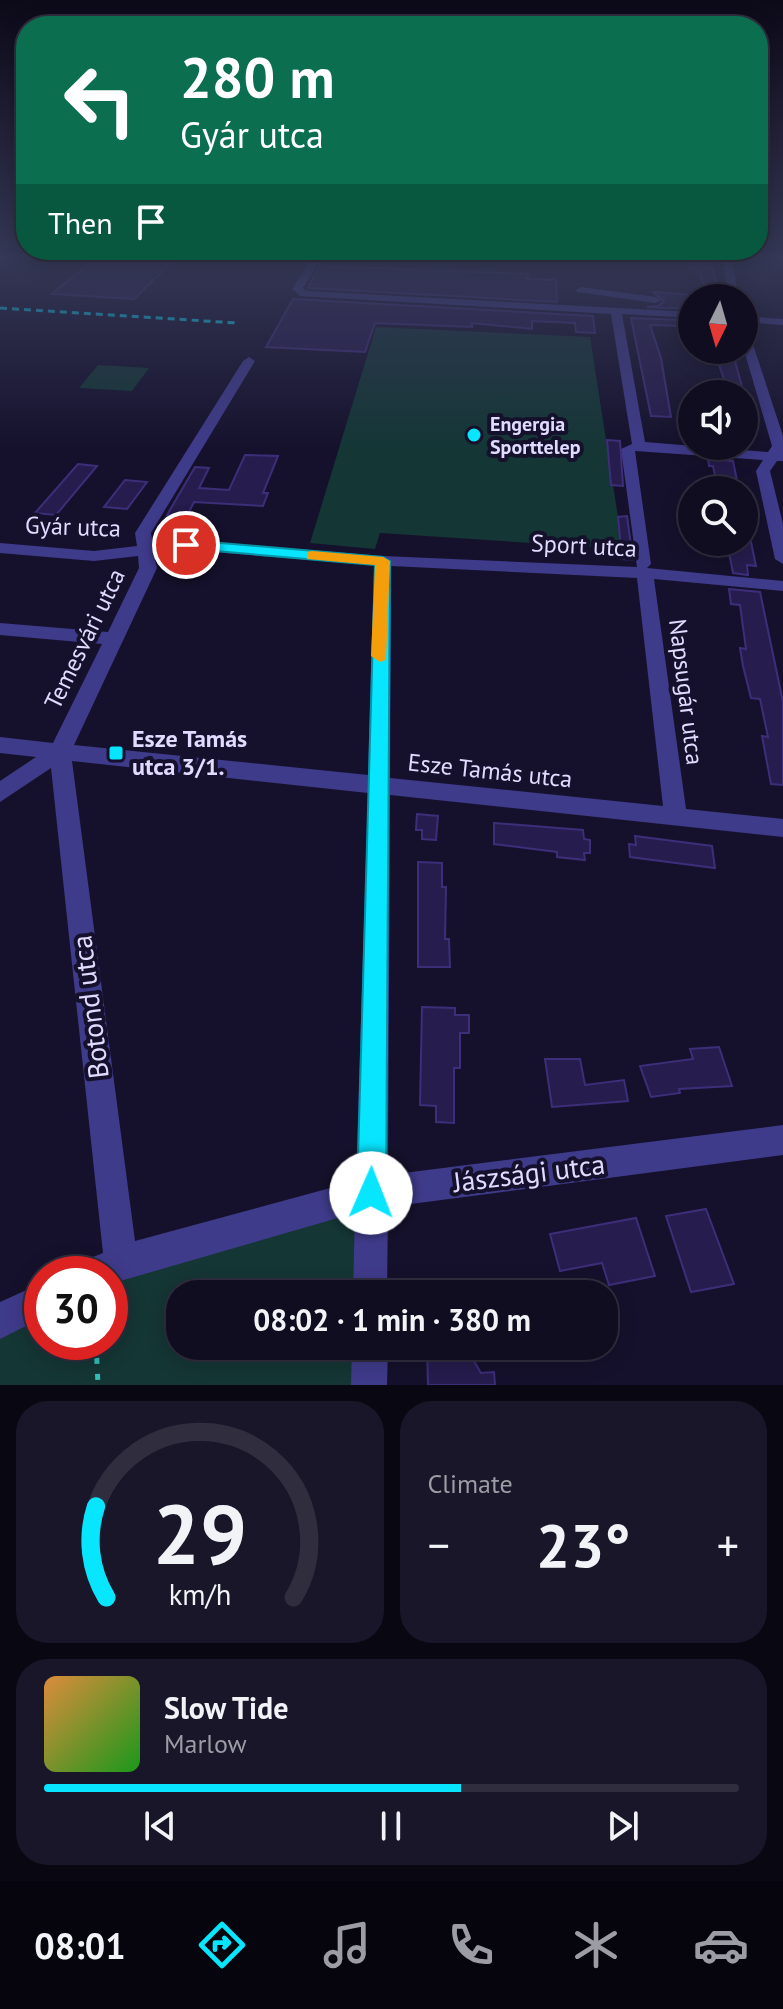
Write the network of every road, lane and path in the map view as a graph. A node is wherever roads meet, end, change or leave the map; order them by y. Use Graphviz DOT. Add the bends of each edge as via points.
graph roads {
  1 [pos="618,321"];
  2 [pos="249,361"];
  3 [pos="754,364"];
  4 [pos="639,446"];
  5 [pos="778,457"];
  6 [pos="780,533"];
  7 [pos="0,548"];
  8 [pos="145,549"];
  9 [pos="783,559"];
  10 [pos="383,561"];
  11 [pos="644,568"];
  12 [pos="783,586"];
  13 [pos="0,629"];
  14 [pos="113,639"];
  15 [pos="0,745"];
  16 [pos="60,751"];
  17 [pos="377,785"];
  18 [pos="0,793"];
  19 [pos="676,817"];
  20 [pos="783,828"];
  21 [pos="783,1140"];
  22 [pos="371,1193"];
  23 [pos="106,1256"];
  24 [pos="128,1262"];
  25 [pos="370,1280"];
  26 [pos="24,1309"];
  27 [pos="0,1321"];
  28 [pos="97,1360"];
  29 [pos="370,1360"];
  30 [pos="98,1385"];
  31 [pos="369,1385"];
  1 -- 4 [label="street, Napsugár utca"];
  2 -- 8 [label="street, Temesvári utca" via="143,533"];
  3 -- 5 [label="street"];
  4 -- 5 [label="street"];
  4 -- 11 [label="street, Napsugár utca" via="628,449"];
  5 -- 6 [label="street" via="763,471"];
  6 -- 9 [label="street"];
  7 -- 8 [label="street, Gyár utca" via="94,556"];
  8 -- 10 [label="street, Gyár utca" via="186,545"];
  8 -- 14 [label="street, Temesvári utca" via="148,568"];
  10 -- 11 [label="street, Sport utca"];
  10 -- 17 [label="street"];
  11 -- 12 [label="street, Sport utca"];
  11 -- 19 [label="street, Napsugár utca"];
  13 -- 14 [label="street"];
  14 -- 16 [label="street, Temesvári utca"];
  15 -- 16 [label="street, Esze Tamás utca"];
  16 -- 17 [label="street, Esze Tamás utca"];
  16 -- 18 [label="street"];
  16 -- 23 [label="street, Botond utca"];
  17 -- 19 [label="street, Esze Tamás utca"];
  17 -- 22 [label="street"];
  19 -- 20 [label="street, Esze Tamás utca"];
  21 -- 22 [label="street, Jászsági utca"];
  22 -- 24 [label="street, Jászsági utca"];
  22 -- 25 [label="street"];
  26 -- 27 [label="street"];
  28 -- 30 [label="path"];
  29 -- 31 [label="street"];
}
